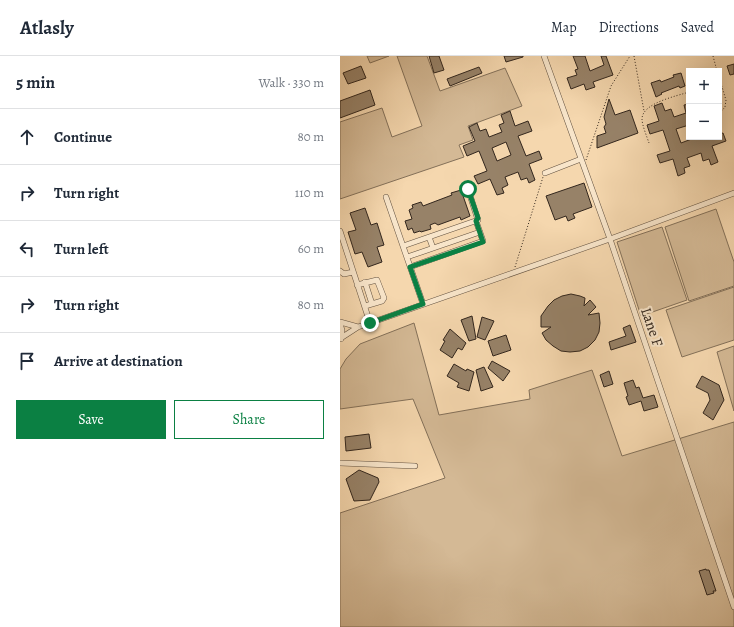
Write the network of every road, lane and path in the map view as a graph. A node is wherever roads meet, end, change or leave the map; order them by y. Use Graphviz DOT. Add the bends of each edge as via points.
graph roads {
  1 [pos="544,56"];
  2 [pos="630,56"];
  3 [pos="634,56"];
  4 [pos="713,56"];
  5 [pos="716,68"];
  6 [pos="722,87"];
  7 [pos="686,93"];
  8 [pos="722,110"];
  9 [pos="644,111"];
  10 [pos="649,143"];
  11 [pos="581,159"];
  12 [pos="584,168"];
  13 [pos="545,172"];
  14 [pos="468,189"];
  15 [pos="734,193"];
  16 [pos="386,197"];
  17 [pos="476,221"];
  18 [pos="340,231"];
  19 [pos="480,232"];
  20 [pos="429,237"];
  21 [pos="610,239"];
  22 [pos="341,240"];
  23 [pos="403,246"];
  24 [pos="433,248"];
  25 [pos="407,257"];
  26 [pos="410,267"];
  27 [pos="340,271"];
  28 [pos="353,272"];
  29 [pos="513,273"];
  30 [pos="365,282"];
  31 [pos="357,285"];
  32 [pos="372,304"];
  33 [pos="423,304"];
  34 [pos="364,306"];
  35 [pos="340,323"];
  36 [pos="370,323"];
  37 [pos="358,327"];
  38 [pos="341,339"];
  39 [pos="340,462"];
  40 [pos="415,466"];
  41 [pos="734,606"];
  1 -- 11 [label="street, Lane F"];
  2 -- 12 [label="path" via="611,86"];
  3 -- 9 [label="path"];
  4 -- 5 [label="path"];
  6 -- 8 [label="path" via="726,100"];
  7 -- 9 [label="path" via="652,105"];
  9 -- 10 [label="path" via="642,119"];
  11 -- 12 [label="street, Lane F"];
  11 -- 13 [label="street"];
  12 -- 21 [label="street, Lane F"];
  13 -- 29 [label="path"];
  14 -- 17 [label="street" via="478,218"];
  15 -- 21 [label="street"];
  16 -- 23 [label="street"];
  17 -- 19 [label="street"];
  17 -- 20 [label="street"];
  18 -- 22 [label="street"];
  19 -- 24 [label="street"];
  19 -- 26 [label="street" via="483,242"];
  20 -- 23 [label="street"];
  20 -- 24 [label="street"];
  21 -- 29 [label="street"];
  21 -- 41 [label="street, Lane F"];
  22 -- 28 [label="street"];
  23 -- 25 [label="street"];
  24 -- 25 [label="street"];
  25 -- 26 [label="street"];
  26 -- 33 [label="street"];
  27 -- 28 [label="street" via="344,274"];
  28 -- 31 [label="street"];
  29 -- 33 [label="street"];
  30 -- 31 [label="street"];
  30 -- 32 [label="street"];
  30 -- 32 [label="street" via="378,281 384,298"];
  31 -- 34 [label="street"];
  32 -- 34 [label="street"];
  33 -- 36 [label="street"];
  34 -- 36 [label="street"];
  35 -- 37 [label="street"];
  35 -- 38 [label="street"];
  36 -- 37 [label="street"];
  37 -- 38 [label="street"];
  39 -- 40 [label="street"];
}
